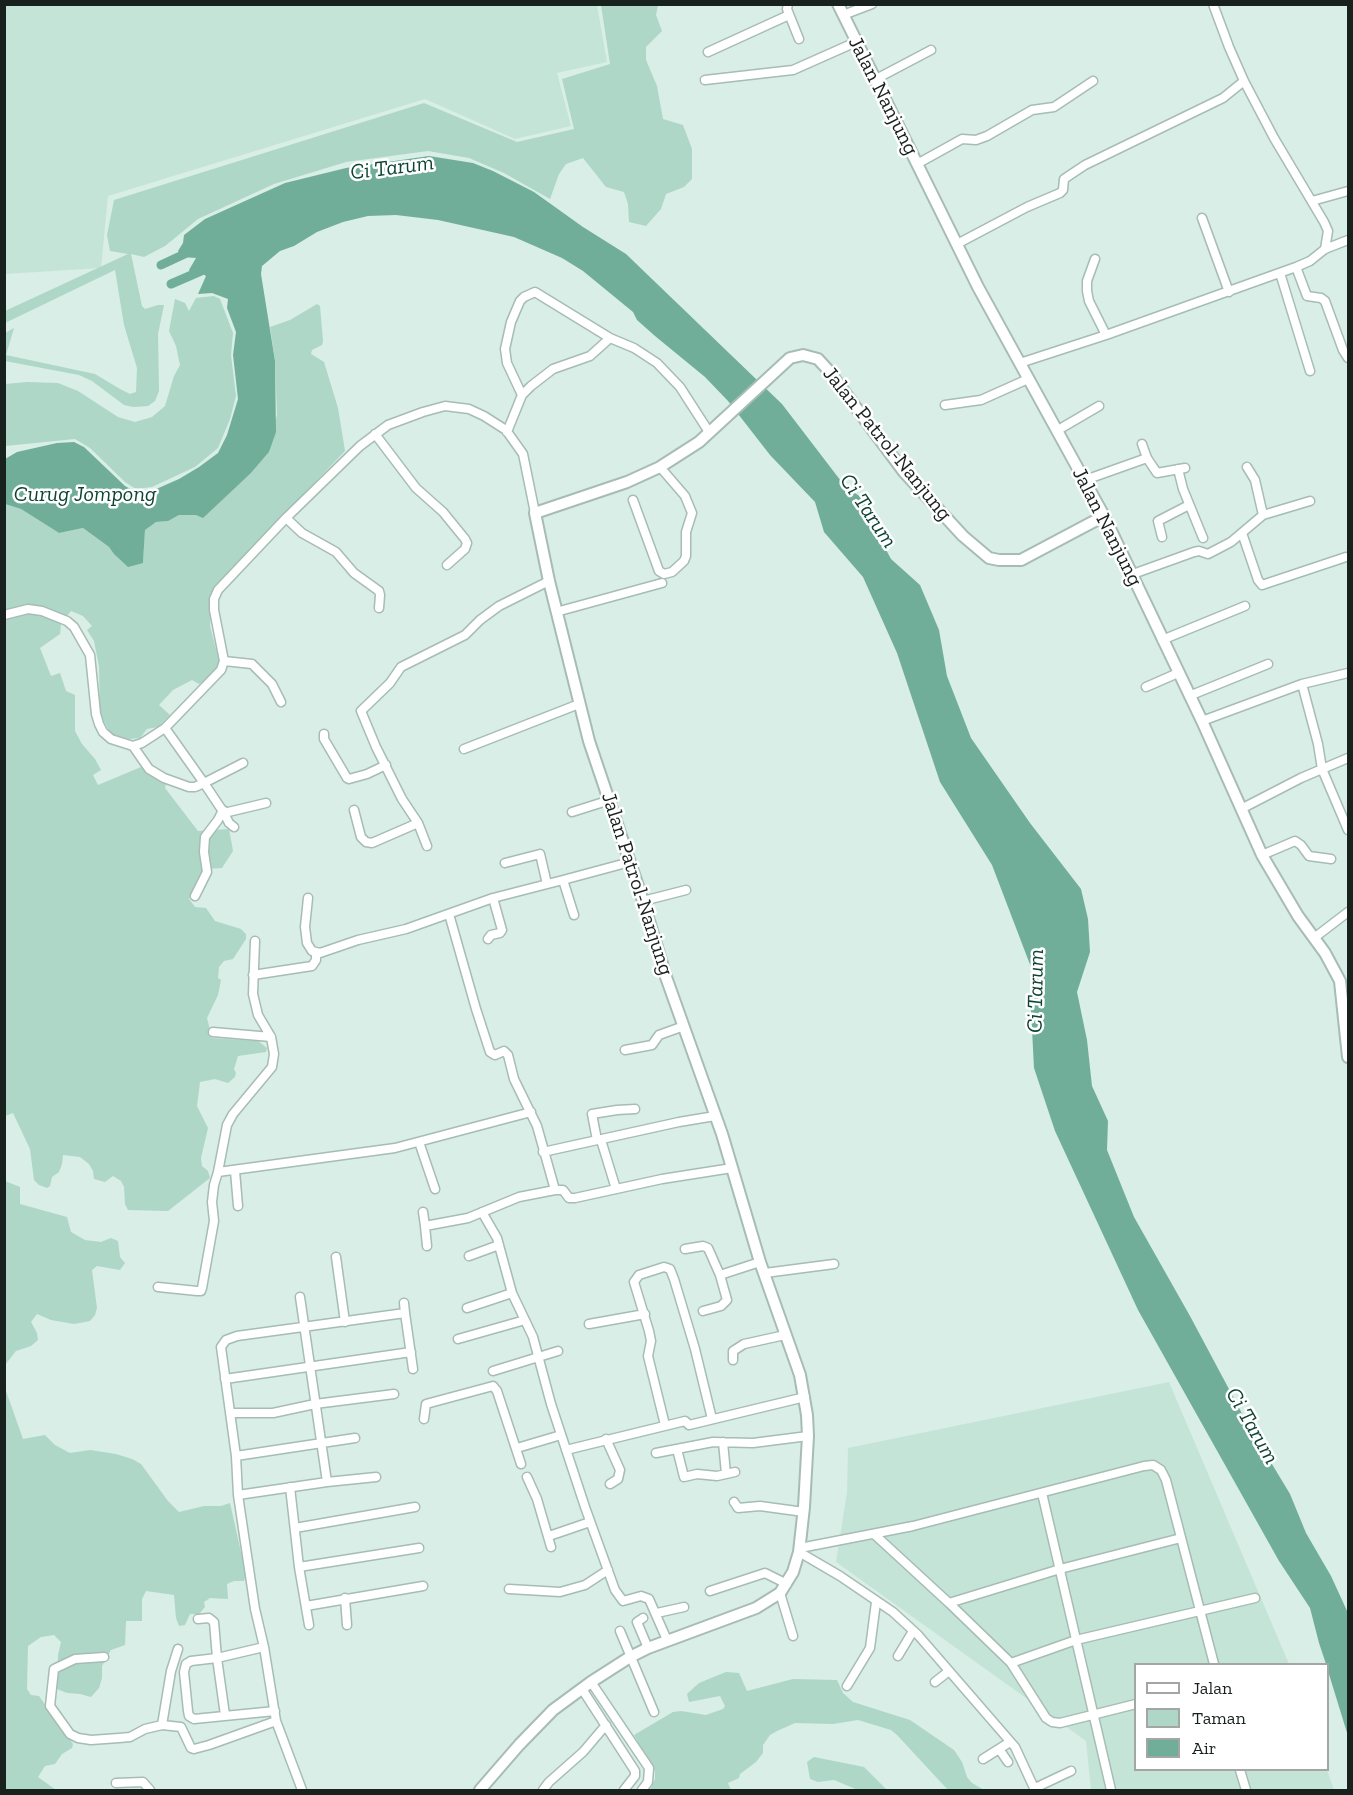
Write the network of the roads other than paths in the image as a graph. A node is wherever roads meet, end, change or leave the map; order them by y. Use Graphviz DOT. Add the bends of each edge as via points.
graph roads {
  1 [pos="788,4"];
  2 [pos="838,4"];
  3 [pos="872,4"];
  4 [pos="1213,4"];
  5 [pos="789,15"];
  6 [pos="843,15"];
  7 [pos="799,39"];
  8 [pos="855,42"];
  9 [pos="931,50"];
  10 [pos="708,52"];
  11 [pos="876,79"];
  12 [pos="705,80"];
  13 [pos="1093,81"];
  14 [pos="1244,81"];
  15 [pos="917,164"];
  16 [pos="1348,191"];
  17 [pos="1312,201"];
  18 [pos="1202,218"];
  19 [pos="1348,240"];
  20 [pos="957,244"];
  21 [pos="1325,249"];
  22 [pos="1095,259"];
  23 [pos="1296,267"];
  24 [pos="1280,273"];
  25 [pos="1229,292"];
  26 [pos="1106,335"];
  27 [pos="610,338"];
  28 [pos="1348,358"];
  29 [pos="1020,363"];
  30 [pos="1310,371"];
  31 [pos="1028,379"];
  32 [pos="522,395"];
  33 [pos="945,405"];
  34 [pos="1100,406"];
  35 [pos="711,430"];
  36 [pos="1058,430"];
  37 [pos="507,432"];
  38 [pos="375,434"];
  39 [pos="1142,444"];
  40 [pos="1146,458"];
  41 [pos="1247,466"];
  42 [pos="660,467"];
  43 [pos="1085,480"];
  44 [pos="633,500"];
  45 [pos="1310,501"];
  46 [pos="1189,505"];
  47 [pos="535,513"];
  48 [pos="1263,515"];
  49 [pos="1104,516"];
  50 [pos="286,518"];
  51 [pos="1242,533"];
  52 [pos="1162,537"];
  53 [pos="1203,538"];
  54 [pos="1346,557"];
  55 [pos="447,565"];
  56 [pos="1133,574"];
  57 [pos="549,581"];
  58 [pos="662,583"];
  59 [pos="1245,606"];
  60 [pos="379,608"];
  61 [pos="556,612"];
  62 [pos="4,615"];
  63 [pos="1162,640"];
  64 [pos="224,661"];
  65 [pos="1268,664"];
  66 [pos="1178,673"];
  67 [pos="1348,673"];
  68 [pos="1302,684"];
  69 [pos="1146,687"];
  70 [pos="1189,696"];
  71 [pos="281,702"];
  72 [pos="579,704"];
  73 [pos="1202,721"];
  74 [pos="165,728"];
  75 [pos="324,734"];
  76 [pos="133,746"];
  77 [pos="464,749"];
  78 [pos="1348,758"];
  79 [pos="243,763"];
  80 [pos="386,765"];
  81 [pos="1322,769"];
  82 [pos="204,783"];
  83 [pos="610,800"];
  84 [pos="266,804"];
  85 [pos="1241,809"];
  86 [pos="354,810"];
  87 [pos="224,811"];
  88 [pos="572,812"];
  89 [pos="418,823"];
  90 [pos="234,826"];
  91 [pos="1348,830"];
  92 [pos="427,846"];
  93 [pos="1262,855"];
  94 [pos="1331,859"];
  95 [pos="630,862"];
  96 [pos="505,863"];
  97 [pos="563,880"];
  98 [pos="547,884"];
  99 [pos="686,890"];
  100 [pos="195,896"];
  101 [pos="308,898"];
  102 [pos="493,898"];
  103 [pos="643,901"];
  104 [pos="1348,912"];
  105 [pos="449,914"];
  106 [pos="574,915"];
  107 [pos="1314,938"];
  108 [pos="488,939"];
  109 [pos="255,941"];
  110 [pos="316,953"];
  111 [pos="253,975"];
  112 [pos="1345,990"];
  113 [pos="684,1026"];
  114 [pos="213,1032"];
  115 [pos="271,1037"];
  116 [pos="625,1050"];
  117 [pos="1348,1057"];
  118 [pos="635,1109"];
  119 [pos="531,1112"];
  120 [pos="715,1116"];
  121 [pos="599,1140"];
  122 [pos="419,1142"];
  123 [pos="543,1152"];
  124 [pos="732,1168"];
  125 [pos="235,1171"];
  126 [pos="218,1172"];
  127 [pos="435,1188"];
  128 [pos="616,1189"];
  129 [pos="555,1190"];
  130 [pos="238,1206"];
  131 [pos="423,1212"];
  132 [pos="482,1212"];
  133 [pos="425,1226"];
  134 [pos="499,1245"];
  135 [pos="427,1246"];
  136 [pos="685,1249"];
  137 [pos="469,1256"];
  138 [pos="336,1257"];
  139 [pos="760,1262"];
  140 [pos="834,1264"];
  141 [pos="765,1273"];
  142 [pos="720,1275"];
  143 [pos="158,1287"];
  144 [pos="512,1293"];
  145 [pos="300,1297"];
  146 [pos="404,1303"];
  147 [pos="467,1308"];
  148 [pos="703,1311"];
  149 [pos="405,1313"];
  150 [pos="645,1314"];
  151 [pos="525,1320"];
  152 [pos="345,1322"];
  153 [pos="589,1324"];
  154 [pos="306,1328"];
  155 [pos="785,1335"];
  156 [pos="458,1339"];
  157 [pos="558,1351"];
  158 [pos="411,1352"];
  159 [pos="538,1358"];
  160 [pos="732,1360"];
  161 [pos="310,1366"];
  162 [pos="412,1369"];
  163 [pos="494,1371"];
  164 [pos="225,1379"];
  165 [pos="394,1394"];
  166 [pos="805,1397"];
  167 [pos="315,1404"];
  168 [pos="230,1413"];
  169 [pos="424,1419"];
  170 [pos="712,1419"];
  171 [pos="665,1425"];
  172 [pos="561,1435"];
  173 [pos="808,1436"];
  174 [pos="355,1438"];
  175 [pos="606,1439"];
  176 [pos="723,1442"];
  177 [pos="321,1443"];
  178 [pos="517,1448"];
  179 [pos="676,1449"];
  180 [pos="566,1450"];
  181 [pos="656,1453"];
  182 [pos="236,1456"];
  183 [pos="521,1464"];
  184 [pos="376,1477"];
  185 [pos="527,1477"];
  186 [pos="327,1482"];
  187 [pos="610,1484"];
  188 [pos="290,1487"];
  189 [pos="1042,1493"];
  190 [pos="238,1495"];
  191 [pos="734,1502"];
  192 [pos="415,1507"];
  193 [pos="804,1512"];
  194 [pos="590,1522"];
  195 [pos="295,1528"];
  196 [pos="874,1534"];
  197 [pos="546,1535"];
  198 [pos="1181,1538"];
  199 [pos="551,1547"];
  200 [pos="419,1548"];
  201 [pos="799,1550"];
  202 [pos="299,1566"];
  203 [pos="1059,1569"];
  204 [pos="608,1570"];
  205 [pos="423,1586"];
  206 [pos="784,1588"];
  207 [pos="509,1589"];
  208 [pos="710,1591"];
  209 [pos="345,1598"];
  210 [pos="1255,1598"];
  211 [pos="876,1602"];
  212 [pos="949,1603"];
  213 [pos="306,1606"];
  214 [pos="684,1607"];
  215 [pos="1200,1611"];
  216 [pos="657,1613"];
  217 [pos="643,1618"];
  218 [pos="198,1619"];
  219 [pos="309,1625"];
  220 [pos="347,1625"];
  221 [pos="620,1631"];
  222 [pos="913,1631"];
  223 [pos="794,1636"];
  224 [pos="668,1640"];
  225 [pos="1076,1640"];
  226 [pos="264,1647"];
  227 [pos="648,1648"];
  228 [pos="178,1649"];
  229 [pos="898,1656"];
  230 [pos="104,1657"];
  231 [pos="630,1657"];
  232 [pos="217,1658"];
  233 [pos="1011,1663"];
  234 [pos="1213,1663"];
  235 [pos="949,1671"];
  236 [pos="935,1682"];
  237 [pos="185,1685"];
  238 [pos="587,1685"];
  239 [pos="847,1686"];
  240 [pos="168,1690"];
  241 [pos="1134,1704"];
  242 [pos="274,1711"];
  243 [pos="654,1712"];
  244 [pos="1093,1714"];
  245 [pos="225,1715"];
  246 [pos="276,1721"];
  247 [pos="162,1725"];
  248 [pos="606,1725"];
  249 [pos="1010,1742"];
  250 [pos="999,1749"];
  251 [pos="983,1760"];
  252 [pos="1008,1762"];
  253 [pos="1071,1771"];
  254 [pos="1240,1771"];
  255 [pos="116,1783"];
  256 [pos="1035,1790"];
  257 [pos="150,1791"];
  258 [pos="302,1791"];
  259 [pos="480,1791"];
  260 [pos="543,1791"];
  261 [pos="624,1791"];
  262 [pos="642,1791"];
  263 [pos="1111,1791"];
  264 [pos="1246,1791"];
  1 -- 5 [label="street"];
  2 -- 6 [label="main road, Jalan Nanjung"];
  3 -- 6 [label="street"];
  4 -- 14 [label="street"];
  5 -- 7 [label="street"];
  5 -- 10 [label="street"];
  6 -- 8 [label="main road, Jalan Nanjung"];
  8 -- 11 [label="main road, Jalan Nanjung"];
  8 -- 12 [label="street" via="793,70"];
  9 -- 11 [label="street"];
  11 -- 15 [label="main road, Jalan Nanjung"];
  13 -- 15 [label="street" via="1054,107 1032,110 976,140 962,139"];
  14 -- 17 [label="street"];
  14 -- 20 [label="street" via="1223,98 1085,165 1064,179 1060,193"];
  15 -- 20 [label="main road, Jalan Nanjung"];
  16 -- 17 [label="street"];
  17 -- 21 [label="street" via="1328,231"];
  18 -- 25 [label="street"];
  19 -- 21 [label="street"];
  20 -- 29 [label="main road, Jalan Nanjung"];
  21 -- 23 [label="street"];
  22 -- 26 [label="street" via="1087,291"];
  23 -- 24 [label="street"];
  23 -- 28 [label="street" via="1307,296 1325,301"];
  24 -- 25 [label="street"];
  24 -- 30 [label="street"];
  25 -- 26 [label="street"];
  26 -- 29 [label="street"];
  27 -- 32 [label="street" via="590,356 541,376"];
  27 -- 32 [label="street" via="535,292 524,297 511,322 505,349"];
  27 -- 35 [label="street" via="640,351 664,369"];
  29 -- 31 [label="main road, Jalan Nanjung"];
  31 -- 33 [label="street" via="981,400"];
  31 -- 36 [label="main road, Jalan Nanjung"];
  32 -- 37 [label="street"];
  34 -- 36 [label="street"];
  35 -- 42 [label="main road, Jalan Patrol-Nanjung"];
  35 -- 49 [label="main road, Jalan Patrol-Nanjung" via="790,358 803,355 818,359 904,472 963,536 989,558 1021,560"];
  36 -- 43 [label="main road, Jalan Nanjung"];
  37 -- 38 [label="street" via="468,409 445,406 388,425"];
  37 -- 47 [label="street" via="526,462"];
  38 -- 50 [label="street"];
  38 -- 55 [label="street" via="416,488 465,539 465,549"];
  39 -- 40 [label="street"];
  40 -- 43 [label="street"];
  40 -- 46 [label="street" via="1156,472 1182,469"];
  41 -- 48 [label="street" via="1255,480"];
  42 -- 44 [label="street" via="685,496 692,513 686,532 686,556 672,572 659,571"];
  42 -- 47 [label="main road, Jalan Patrol-Nanjung"];
  43 -- 49 [label="main road, Jalan Nanjung"];
  45 -- 48 [label="street"];
  46 -- 52 [label="street" via="1158,521"];
  46 -- 53 [label="street"];
  47 -- 57 [label="main road, Jalan Patrol-Nanjung"];
  48 -- 51 [label="street"];
  49 -- 56 [label="main road, Jalan Nanjung"];
  50 -- 60 [label="street" via="302,533 336,552 354,573 379,591"];
  50 -- 64 [label="street" via="214,599"];
  51 -- 54 [label="street" via="1262,585"];
  51 -- 56 [label="street" via="1208,554 1199,551"];
  56 -- 63 [label="main road, Jalan Nanjung"];
  57 -- 61 [label="main road, Jalan Patrol-Nanjung"];
  57 -- 80 [label="street" via="499,606 465,635 401,666 390,683 362,710 367,729"];
  58 -- 61 [label="street"];
  59 -- 63 [label="street"];
  61 -- 72 [label="main road, Jalan Patrol-Nanjung"];
  62 -- 76 [label="street" via="28,609 42,611 74,627 90,655 99,724 111,738"];
  63 -- 66 [label="main road, Jalan Nanjung"];
  64 -- 71 [label="street" via="252,664 272,684"];
  64 -- 74 [label="street" via="214,678"];
  65 -- 70 [label="street"];
  66 -- 69 [label="street"];
  66 -- 70 [label="main road, Jalan Nanjung"];
  67 -- 68 [label="street"];
  68 -- 73 [label="street"];
  68 -- 81 [label="street"];
  70 -- 73 [label="main road, Jalan Nanjung"];
  72 -- 77 [label="street"];
  72 -- 83 [label="main road, Jalan Patrol-Nanjung"];
  73 -- 85 [label="main road, Jalan Nanjung"];
  74 -- 76 [label="street"];
  74 -- 82 [label="street"];
  75 -- 80 [label="street" via="347,778"];
  76 -- 82 [label="street" via="149,769 164,778 189,787"];
  78 -- 81 [label="street"];
  79 -- 82 [label="street"];
  80 -- 89 [label="street"];
  81 -- 85 [label="street"];
  81 -- 91 [label="street"];
  82 -- 87 [label="street"];
  83 -- 88 [label="street"];
  83 -- 95 [label="main road, Jalan Patrol-Nanjung"];
  84 -- 87 [label="street"];
  85 -- 93 [label="main road, Jalan Nanjung"];
  86 -- 89 [label="street" via="366,842"];
  87 -- 90 [label="street"];
  87 -- 100 [label="street" via="205,837 207,872"];
  89 -- 92 [label="street"];
  93 -- 94 [label="street" via="1295,841 1309,856"];
  93 -- 107 [label="main road, Jalan Nanjung"];
  95 -- 97 [label="street"];
  95 -- 103 [label="main road, Jalan Patrol-Nanjung"];
  96 -- 98 [label="street" via="540,854"];
  97 -- 98 [label="street"];
  97 -- 106 [label="street"];
  98 -- 102 [label="street"];
  99 -- 103 [label="street"];
  101 -- 110 [label="street" via="304,927 309,948"];
  102 -- 105 [label="street"];
  102 -- 108 [label="street" via="502,930"];
  103 -- 113 [label="main road, Jalan Patrol-Nanjung"];
  104 -- 107 [label="street"];
  105 -- 110 [label="street"];
  105 -- 119 [label="street" via="490,1052 507,1052 514,1079"];
  107 -- 112 [label="main road, Jalan Nanjung"];
  109 -- 111 [label="street"];
  110 -- 111 [label="street" via="312,966"];
  111 -- 115 [label="street" via="255,1005"];
  112 -- 117 [label="main road, Jalan Nanjung"];
  113 -- 116 [label="street" via="659,1035 652,1045"];
  113 -- 120 [label="main road, Jalan Patrol-Nanjung"];
  114 -- 115 [label="street"];
  115 -- 126 [label="street" via="272,1067 227,1125"];
  118 -- 121 [label="street" via="591,1110"];
  119 -- 122 [label="street"];
  119 -- 123 [label="street"];
  120 -- 121 [label="street"];
  120 -- 124 [label="main road, Jalan Patrol-Nanjung"];
  121 -- 123 [label="street"];
  121 -- 128 [label="street"];
  122 -- 125 [label="street"];
  122 -- 127 [label="street"];
  123 -- 129 [label="street"];
  124 -- 128 [label="street"];
  124 -- 139 [label="main road, Jalan Patrol-Nanjung"];
  125 -- 126 [label="street"];
  125 -- 130 [label="street"];
  126 -- 143 [label="street" via="212,1202 212,1238 201,1291"];
  128 -- 129 [label="street" via="572,1199 563,1190"];
  129 -- 132 [label="street" via="519,1197"];
  131 -- 133 [label="street"];
  132 -- 133 [label="street"];
  132 -- 134 [label="street"];
  133 -- 135 [label="street"];
  134 -- 137 [label="street"];
  134 -- 144 [label="street"];
  136 -- 142 [label="street" via="708,1248"];
  138 -- 152 [label="street"];
  139 -- 141 [label="main road, Jalan Patrol-Nanjung"];
  139 -- 142 [label="street"];
  140 -- 141 [label="street"];
  141 -- 155 [label="main road, Jalan Patrol-Nanjung"];
  142 -- 148 [label="street" via="726,1302"];
  144 -- 147 [label="street"];
  144 -- 151 [label="street"];
  145 -- 154 [label="street"];
  146 -- 149 [label="street"];
  149 -- 152 [label="street"];
  149 -- 158 [label="street"];
  150 -- 153 [label="street"];
  150 -- 170 [label="street" via="635,1279 668,1267 695,1349"];
  150 -- 171 [label="street" via="651,1341 648,1356"];
  151 -- 156 [label="street"];
  151 -- 159 [label="street"];
  152 -- 154 [label="street"];
  154 -- 161 [label="street"];
  154 -- 164 [label="street" via="226,1340 221,1347"];
  155 -- 160 [label="street" via="744,1344 733,1351"];
  155 -- 166 [label="main road, Jalan Patrol-Nanjung"];
  157 -- 159 [label="street"];
  158 -- 161 [label="street"];
  158 -- 162 [label="street"];
  159 -- 163 [label="street"];
  159 -- 172 [label="street"];
  161 -- 164 [label="street"];
  161 -- 167 [label="street"];
  164 -- 168 [label="street"];
  165 -- 167 [label="street"];
  166 -- 170 [label="street"];
  166 -- 173 [label="main road, Jalan Patrol-Nanjung"];
  167 -- 168 [label="street" via="273,1413"];
  167 -- 177 [label="street"];
  168 -- 182 [label="street"];
  169 -- 178 [label="street" via="426,1404 493,1386"];
  170 -- 171 [label="street" via="689,1425 685,1420"];
  171 -- 175 [label="street"];
  172 -- 178 [label="street"];
  172 -- 180 [label="street"];
  173 -- 176 [label="street" via="753,1443"];
  173 -- 193 [label="main road, Jalan Patrol-Nanjung"];
  174 -- 177 [label="street"];
  175 -- 180 [label="street"];
  175 -- 187 [label="street" via="620,1470 618,1479"];
  176 -- 179 [label="street"];
  176 -- 179 [label="street" via="730,1473 717,1476 697,1474 684,1478"];
  177 -- 182 [label="street"];
  177 -- 186 [label="street"];
  178 -- 183 [label="street"];
  179 -- 181 [label="street"];
  180 -- 194 [label="street"];
  182 -- 190 [label="street"];
  184 -- 186 [label="street"];
  185 -- 197 [label="street"];
  186 -- 188 [label="street"];
  188 -- 190 [label="street"];
  188 -- 195 [label="street"];
  189 -- 196 [label="street"];
  189 -- 198 [label="street" via="1153,1466 1161,1470 1166,1480"];
  189 -- 203 [label="street"];
  190 -- 226 [label="street"];
  191 -- 193 [label="street" via="738,1508 760,1506"];
  192 -- 195 [label="street"];
  193 -- 201 [label="main road, Jalan Patrol-Nanjung"];
  194 -- 197 [label="street"];
  194 -- 204 [label="street"];
  195 -- 202 [label="street"];
  196 -- 201 [label="street"];
  196 -- 212 [label="street"];
  197 -- 199 [label="street"];
  198 -- 203 [label="street"];
  198 -- 215 [label="street"];
  200 -- 202 [label="street"];
  201 -- 206 [label="main road, Jalan Patrol-Nanjung"];
  201 -- 211 [label="street"];
  202 -- 213 [label="street"];
  203 -- 212 [label="street"];
  203 -- 225 [label="street"];
  204 -- 207 [label="street" via="585,1585 558,1593"];
  204 -- 216 [label="street" via="623,1601 646,1597"];
  205 -- 209 [label="street"];
  206 -- 208 [label="street" via="765,1573"];
  206 -- 223 [label="street"];
  206 -- 224 [label="main road" via="756,1608"];
  209 -- 213 [label="street"];
  209 -- 220 [label="street"];
  210 -- 215 [label="street"];
  211 -- 222 [label="street"];
  211 -- 239 [label="street" via="870,1648"];
  212 -- 233 [label="street"];
  213 -- 219 [label="street"];
  214 -- 216 [label="street"];
  215 -- 225 [label="street"];
  215 -- 234 [label="street"];
  216 -- 224 [label="street"];
  217 -- 227 [label="street" via="637,1622"];
  218 -- 232 [label="street" via="209,1618 214,1622"];
  221 -- 231 [label="street"];
  222 -- 229 [label="street"];
  222 -- 235 [label="street"];
  224 -- 227 [label="main road"];
  225 -- 233 [label="street"];
  225 -- 244 [label="street"];
  226 -- 232 [label="street"];
  226 -- 242 [label="street"];
  227 -- 231 [label="main road"];
  228 -- 240 [label="street"];
  230 -- 247 [label="street" via="75,1659 54,1669 50,1706 70,1734 91,1740 119,1738"];
  231 -- 238 [label="main road"];
  231 -- 243 [label="street"];
  232 -- 237 [label="street" via="186,1664"];
  232 -- 245 [label="street"];
  233 -- 244 [label="street" via="1049,1720 1060,1723"];
  235 -- 236 [label="street"];
  235 -- 249 [label="street"];
  237 -- 240 [label="street"];
  237 -- 245 [label="street" via="191,1718"];
  238 -- 248 [label="street"];
  238 -- 259 [label="main road" via="553,1710"];
  238 -- 262 [label="street" via="649,1767 648,1782"];
  240 -- 247 [label="street"];
  241 -- 244 [label="street"];
  242 -- 245 [label="street"];
  242 -- 246 [label="street"];
  244 -- 263 [label="street"];
  246 -- 247 [label="street" via="194,1749 181,1727"];
  246 -- 258 [label="street"];
  248 -- 260 [label="street"];
  248 -- 261 [label="street" via="634,1772"];
  249 -- 250 [label="street"];
  249 -- 256 [label="street"];
  250 -- 251 [label="street"];
  250 -- 252 [label="street"];
  253 -- 256 [label="street"];
  254 -- 264 [label="street"];
  255 -- 257 [label="street" via="143,1782"];
}
